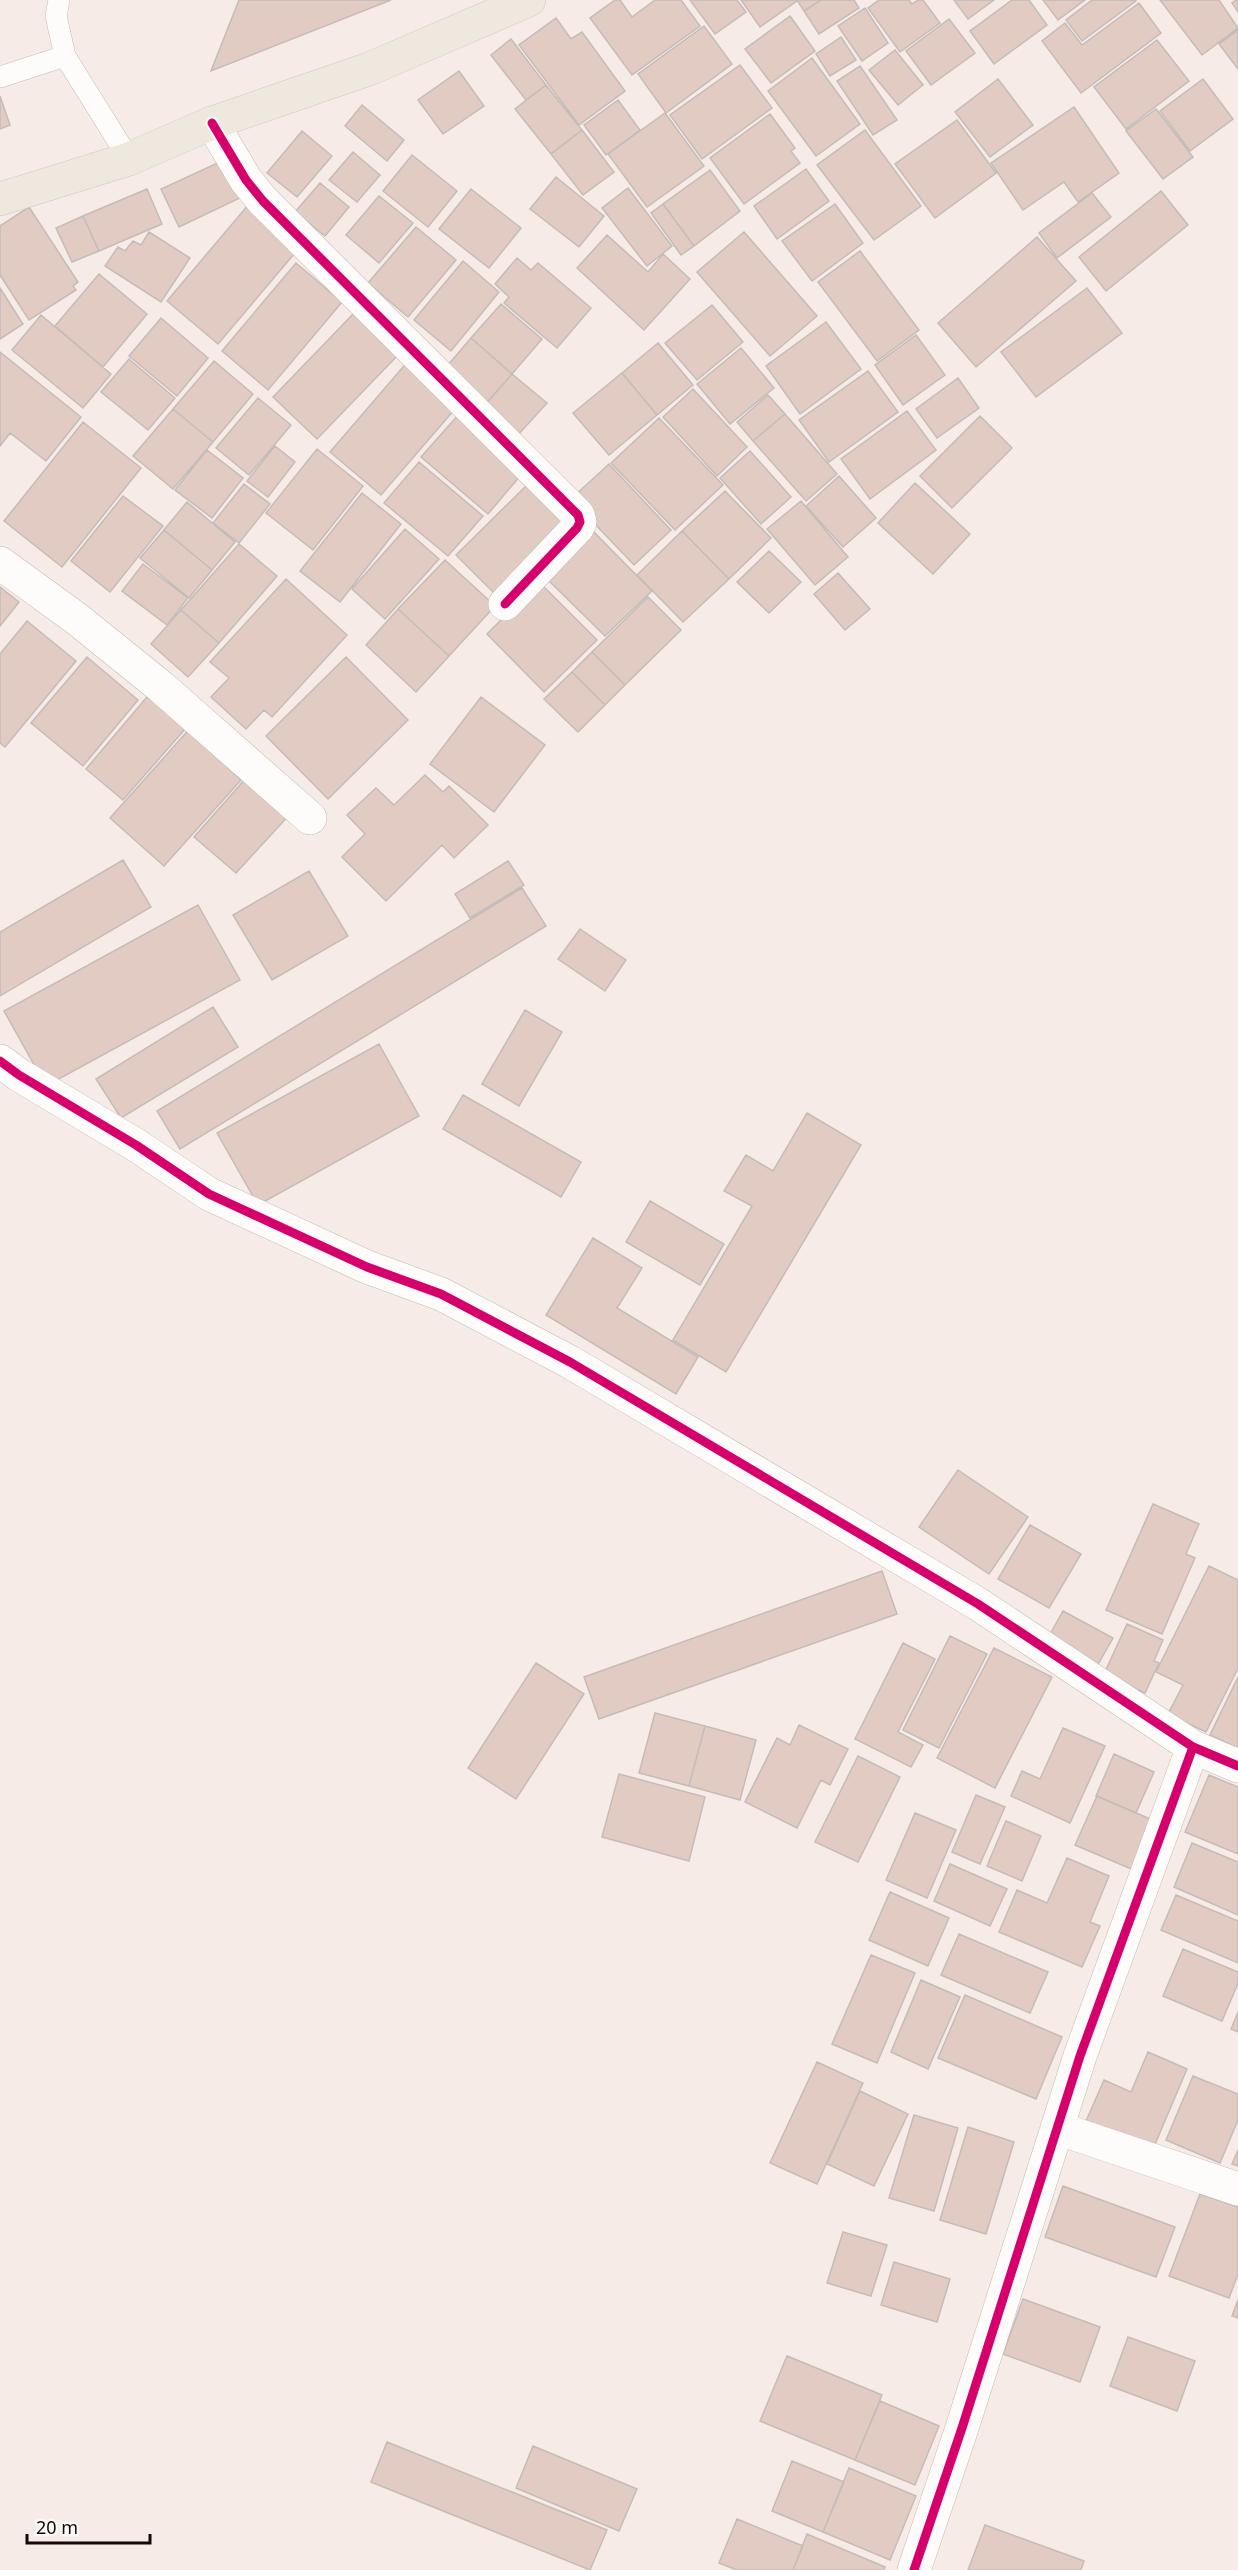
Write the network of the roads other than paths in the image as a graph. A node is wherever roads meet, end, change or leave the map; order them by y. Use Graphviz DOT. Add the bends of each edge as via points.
graph roads {
  1 [pos="59,0"];
  2 [pos="529,0"];
  3 [pos="65,56"];
  4 [pos="0,77"];
  5 [pos="212,123"];
  6 [pos="129,159"];
  7 [pos="0,198"];
  8 [pos="0,562"];
  9 [pos="505,604"];
  10 [pos="310,818"];
  11 [pos="0,1061"];
  12 [pos="1193,1748"];
  13 [pos="1238,1766"];
  14 [pos="1057,2128"];
  15 [pos="1238,2189"];
  16 [pos="914,2570"];
  1 -- 3 [label="lane" via="56,16"];
  2 -- 5 [label="main road" via="369,69"];
  3 -- 4 [label="lane"];
  3 -- 6 [label="lane"];
  5 -- 6 [label="main road"];
  5 -- 9 [label="street" via="263,201 578,515 577,528"];
  6 -- 7 [label="main road"];
  8 -- 10 [label="street" via="160,686"];
  11 -- 12 [label="street" via="209,1194 367,1267 441,1294 570,1362 978,1604"];
  12 -- 13 [label="street"];
  12 -- 14 [label="street"];
  14 -- 15 [label="street"];
  14 -- 16 [label="street"];
}
